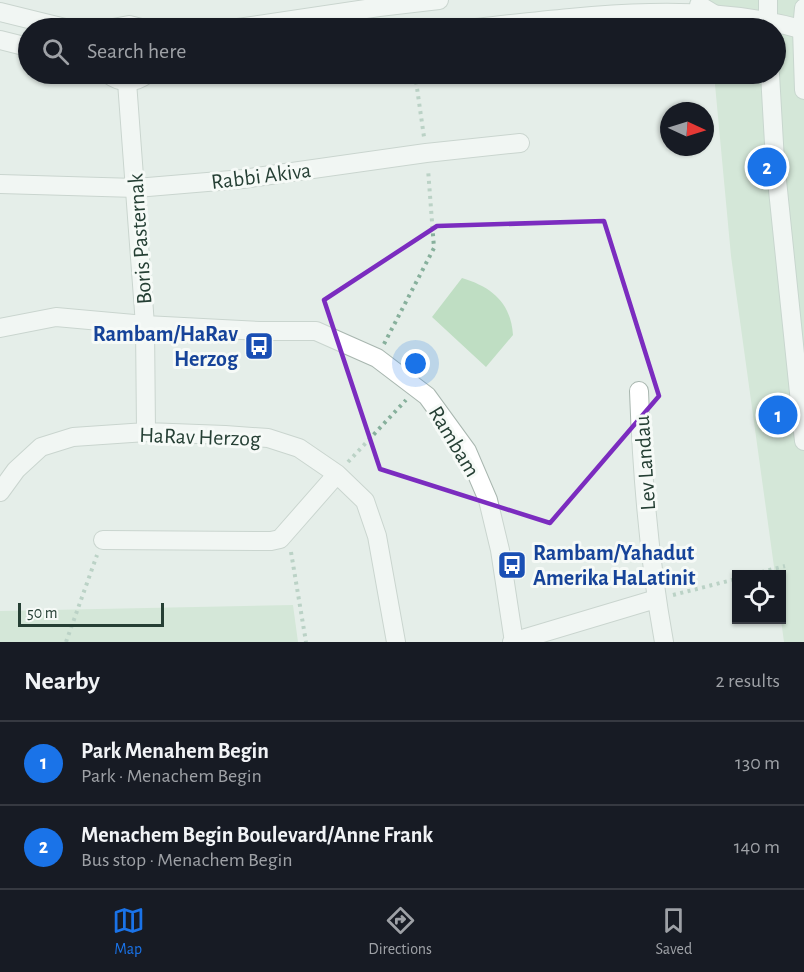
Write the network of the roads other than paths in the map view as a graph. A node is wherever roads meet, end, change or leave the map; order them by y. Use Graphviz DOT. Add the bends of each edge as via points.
graph roads {
  1 [pos="439,0"];
  2 [pos="378,3"];
  3 [pos="699,5"];
  4 [pos="804,8"];
  5 [pos="0,12"];
  6 [pos="768,14"];
  7 [pos="24,18"];
  8 [pos="294,18"];
  9 [pos="551,18"];
  10 [pos="720,18"];
  11 [pos="786,22"];
  12 [pos="803,29"];
  13 [pos="0,40"];
  14 [pos="18,44"];
  15 [pos="127,84"];
  16 [pos="768,84"];
  17 [pos="804,90"];
  18 [pos="520,143"];
  19 [pos="0,184"];
  20 [pos="136,188"];
  21 [pos="145,325"];
  22 [pos="0,328"];
  23 [pos="639,392"];
  24 [pos="146,432"];
  25 [pos="804,441"];
  26 [pos="337,474"];
  27 [pos="0,492"];
  28 [pos="103,540"];
  29 [pos="656,599"];
  30 [pos="396,642"];
  31 [pos="514,642"];
  32 [pos="664,642"];
  1 -- 2 [label="street"];
  2 -- 8 [label="street"];
  3 -- 6 [label="street"];
  3 -- 9 [label="street" via="618,9"];
  3 -- 10 [label="street"];
  4 -- 12 [label="street"];
  5 -- 7 [label="street"];
  11 -- 12 [label="street"];
  12 -- 17 [label="street"];
  13 -- 14 [label="street"];
  15 -- 20 [label="street, Boris Pasternak"];
  16 -- 25 [label="street"];
  18 -- 20 [label="street, Rabbi Akiva" via="243,179"];
  19 -- 20 [label="street, Rabbi Akiva"];
  20 -- 21 [label="street, Boris Pasternak"];
  21 -- 22 [label="street, Rambam" via="56,317"];
  21 -- 24 [label="street, Boris Pasternak"];
  21 -- 31 [label="street, Rambam" via="316,331 377,358 418,388 467,451 488,500"];
  23 -- 29 [label="street, Lev Landau" via="641,460"];
  24 -- 26 [label="street, HaRav Herzog" via="267,438 299,448"];
  24 -- 27 [label="street, HaRav Herzog" via="73,437 41,447"];
  26 -- 28 [label="street" via="280,539"];
  26 -- 30 [label="street, HaRav Herzog" via="368,510 377,536"];
  29 -- 31 [label="street"];
  29 -- 32 [label="street, Lev Landau"];
}
